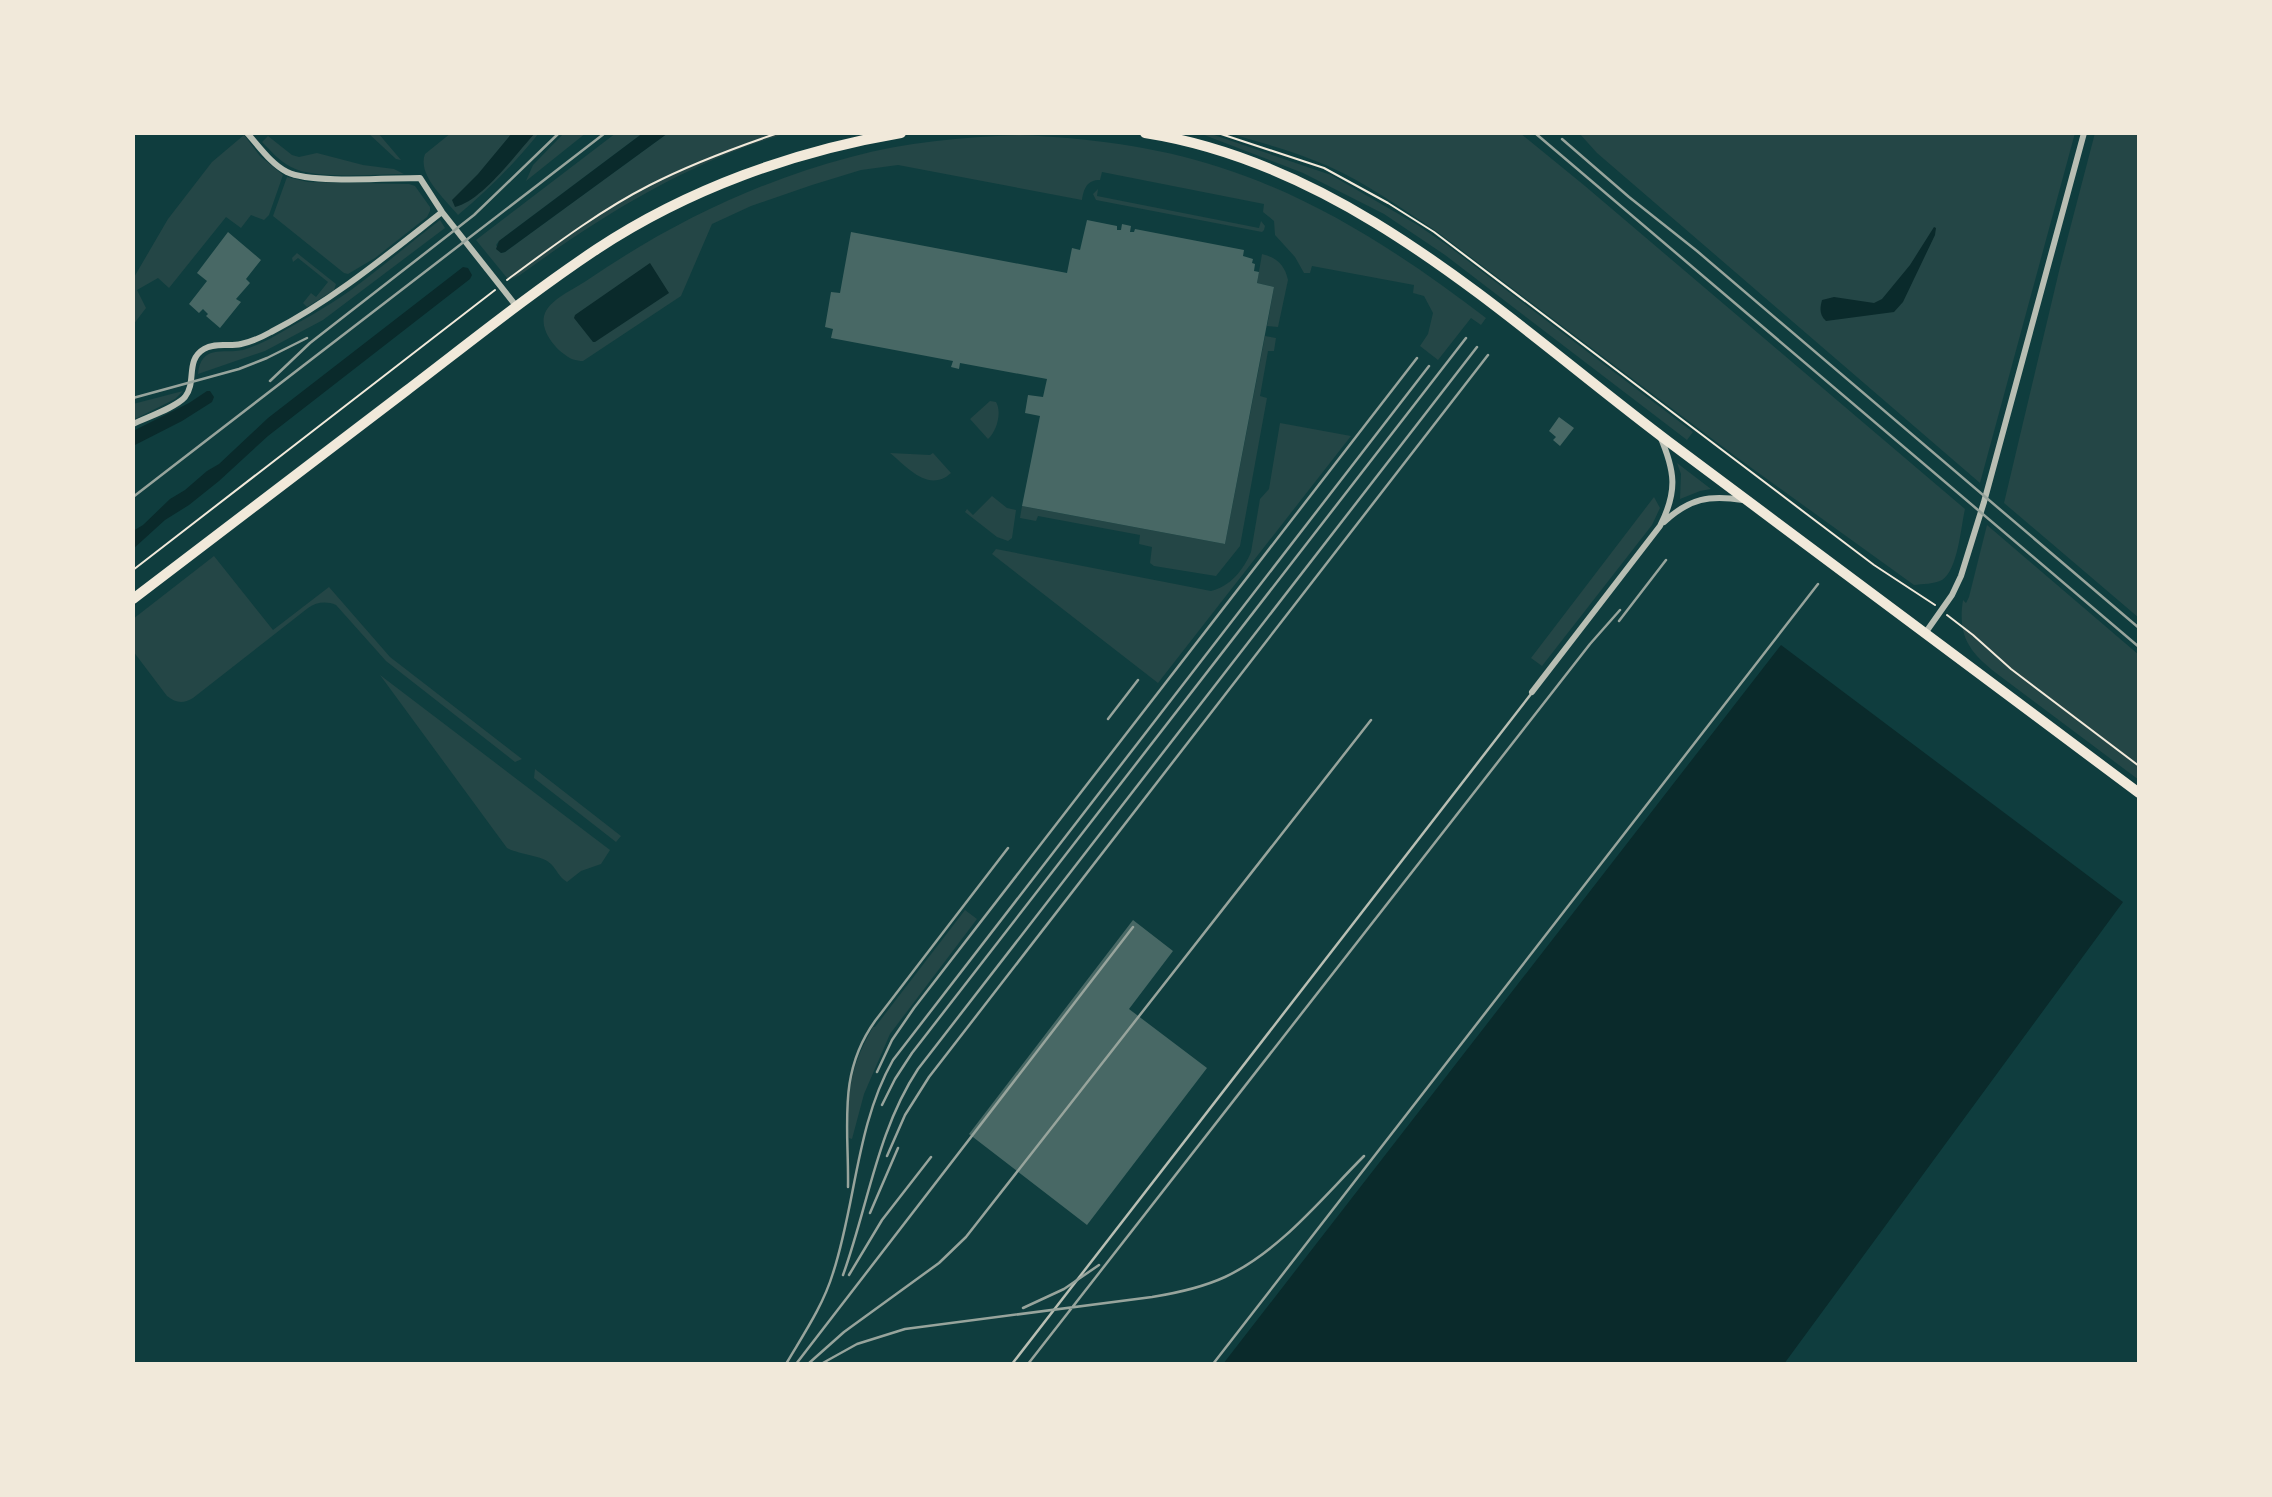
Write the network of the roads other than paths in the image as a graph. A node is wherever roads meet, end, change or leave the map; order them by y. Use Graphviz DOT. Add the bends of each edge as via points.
graph roads {
  1 [pos="247,133"];
  2 [pos="901,133"];
  3 [pos="1145,133"];
  4 [pos="2084,133"];
  5 [pos="442,212"];
  6 [pos="517,307"];
  7 [pos="133,424"];
  8 [pos="1659,434"];
  9 [pos="1748,501"];
  10 [pos="1660,526"];
  11 [pos="133,599"];
  12 [pos="1926,632"];
  13 [pos="1532,692"];
  14 [pos="2139,793"];
  15 [pos="1012,1364"];
  1 -- 5 [label="street" via="269,158 294,174 420,178"];
  2 -- 6 [label="main road" via="809,153 704,192 598,249"];
  3 -- 8 [label="main road" via="1271,170 1382,226 1427,255"];
  4 -- 12 [label="street" via="1983,507 1958,585"];
  5 -- 6 [label="street"];
  5 -- 7 [label="street" via="367,272 295,318 241,344 204,349 194,359 186,396"];
  6 -- 11 [label="main road"];
  8 -- 9 [label="main road"];
  8 -- 10 [label="street" via="1673,475 1670,508"];
  9 -- 10 [label="street" via="1704,498 1675,512"];
  9 -- 12 [label="main road"];
  10 -- 13 [label="street"];
  12 -- 14 [label="main road"];
  13 -- 15 [label="lane"];
}
